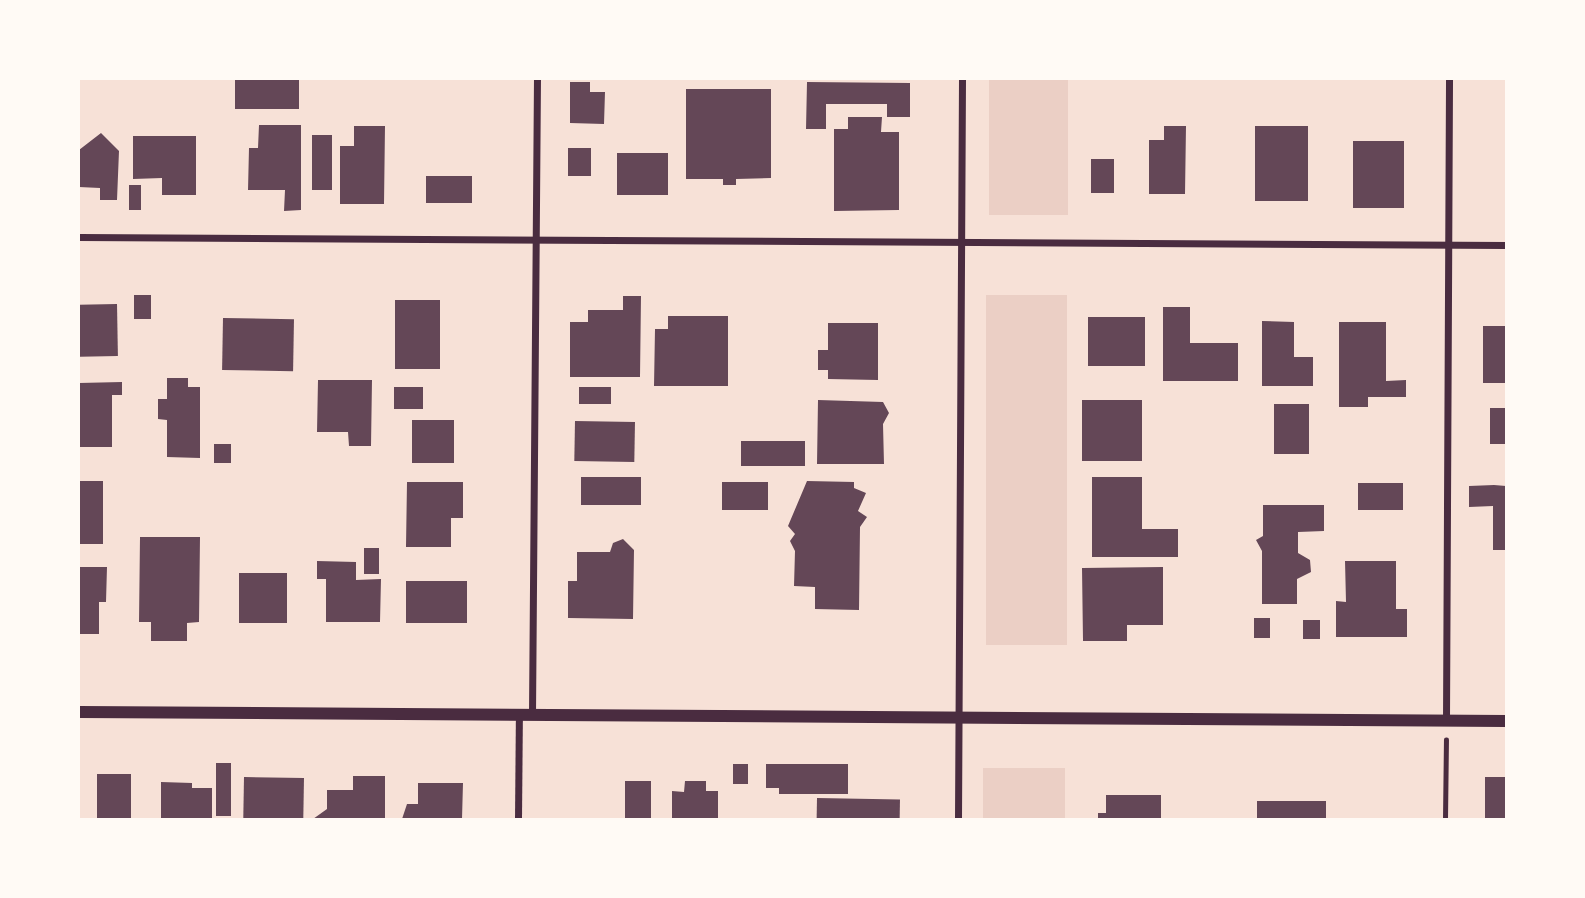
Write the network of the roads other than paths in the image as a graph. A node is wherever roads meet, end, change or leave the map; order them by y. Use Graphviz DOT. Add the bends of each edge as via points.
graph roads {
  1 [pos="537,79"];
  2 [pos="962,79"];
  3 [pos="1449,79"];
  4 [pos="79,237"];
  5 [pos="537,239"];
  6 [pos="961,242"];
  7 [pos="1448,245"];
  8 [pos="1506,245"];
  9 [pos="79,712"];
  10 [pos="525,714"];
  11 [pos="958,717"];
  12 [pos="1446,720"];
  13 [pos="1506,721"];
  14 [pos="518,819"];
  15 [pos="958,819"];
  1 -- 5 [label="street"];
  2 -- 6 [label="street"];
  3 -- 7 [label="street"];
  4 -- 5 [label="street"];
  5 -- 6 [label="street"];
  5 -- 10 [label="street"];
  6 -- 7 [label="street"];
  6 -- 11 [label="street"];
  7 -- 8 [label="street"];
  7 -- 12 [label="street"];
  9 -- 10 [label="street"];
  10 -- 11 [label="street"];
  10 -- 14 [label="street"];
  11 -- 12 [label="street"];
  11 -- 15 [label="street"];
  12 -- 13 [label="street"];
}
